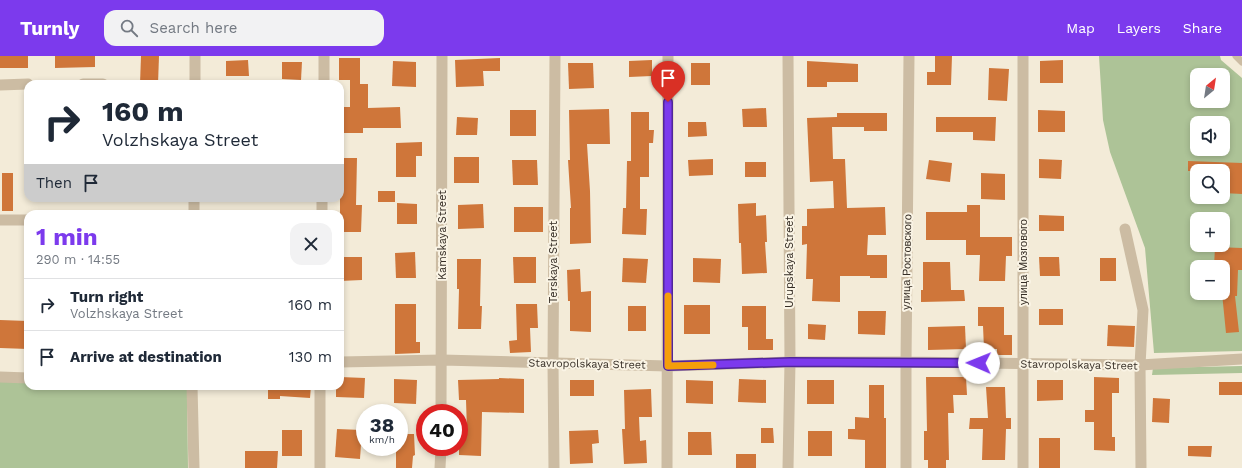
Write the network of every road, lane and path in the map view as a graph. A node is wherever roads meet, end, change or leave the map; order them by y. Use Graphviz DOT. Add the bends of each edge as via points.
graph roads {
  1 [pos="195,56"];
  2 [pos="324,56"];
  3 [pos="442,56"];
  4 [pos="555,56"];
  5 [pos="668,56"];
  6 [pos="788,56"];
  7 [pos="909,56"];
  8 [pos="1023,56"];
  9 [pos="1236,56"];
  10 [pos="1242,62"];
  11 [pos="195,80"];
  12 [pos="324,80"];
  13 [pos="24,84"];
  14 [pos="0,85"];
  15 [pos="0,220"];
  16 [pos="24,220"];
  17 [pos="1125,229"];
  18 [pos="1242,359"];
  19 [pos="442,360"];
  20 [pos="344,362"];
  21 [pos="790,362"];
  22 [pos="906,362"];
  23 [pos="553,363"];
  24 [pos="1023,364"];
  25 [pos="1140,365"];
  26 [pos="668,366"];
  27 [pos="0,377"];
  28 [pos="24,378"];
  29 [pos="192,390"];
  30 [pos="320,390"];
  31 [pos="441,404"];
  32 [pos="441,456"];
  33 [pos="194,468"];
  34 [pos="320,468"];
  35 [pos="440,468"];
  36 [pos="554,468"];
  37 [pos="667,468"];
  38 [pos="788,468"];
  39 [pos="906,468"];
  40 [pos="1023,468"];
  41 [pos="1141,468"];
  1 -- 11 [label="street"];
  2 -- 12 [label="street"];
  3 -- 19 [label="street, Kamskaya Street"];
  4 -- 23 [label="street, Terskaya Street"];
  5 -- 26 [label="street"];
  6 -- 21 [label="street, Urupskaya Street"];
  7 -- 22 [label="street, улица Ростовского"];
  8 -- 24 [label="street, улица Мозгового"];
  9 -- 10 [label="lane"];
  13 -- 14 [label="street"];
  15 -- 16 [label="street"];
  17 -- 25 [label="street" via="1143,310"];
  18 -- 25 [label="street, Stavropolskaya Street"];
  19 -- 20 [label="street, Stavropolskaya Street"];
  19 -- 23 [label="street, Stavropolskaya Street"];
  19 -- 31 [label="street, Kamskaya Street"];
  21 -- 22 [label="street, Stavropolskaya Street"];
  21 -- 26 [label="street, Stavropolskaya Street"];
  21 -- 38 [label="street, Urupskaya Street"];
  22 -- 24 [label="street, Stavropolskaya Street"];
  22 -- 39 [label="street, улица Ростовского"];
  23 -- 26 [label="street, Stavropolskaya Street"];
  23 -- 36 [label="street, Terskaya Street"];
  24 -- 25 [label="street, Stavropolskaya Street"];
  24 -- 40 [label="street, улица Мозгового"];
  25 -- 41 [label="street"];
  26 -- 37 [label="street"];
  27 -- 28 [label="street"];
  29 -- 33 [label="street"];
  30 -- 34 [label="street"];
  32 -- 35 [label="street"];
}
